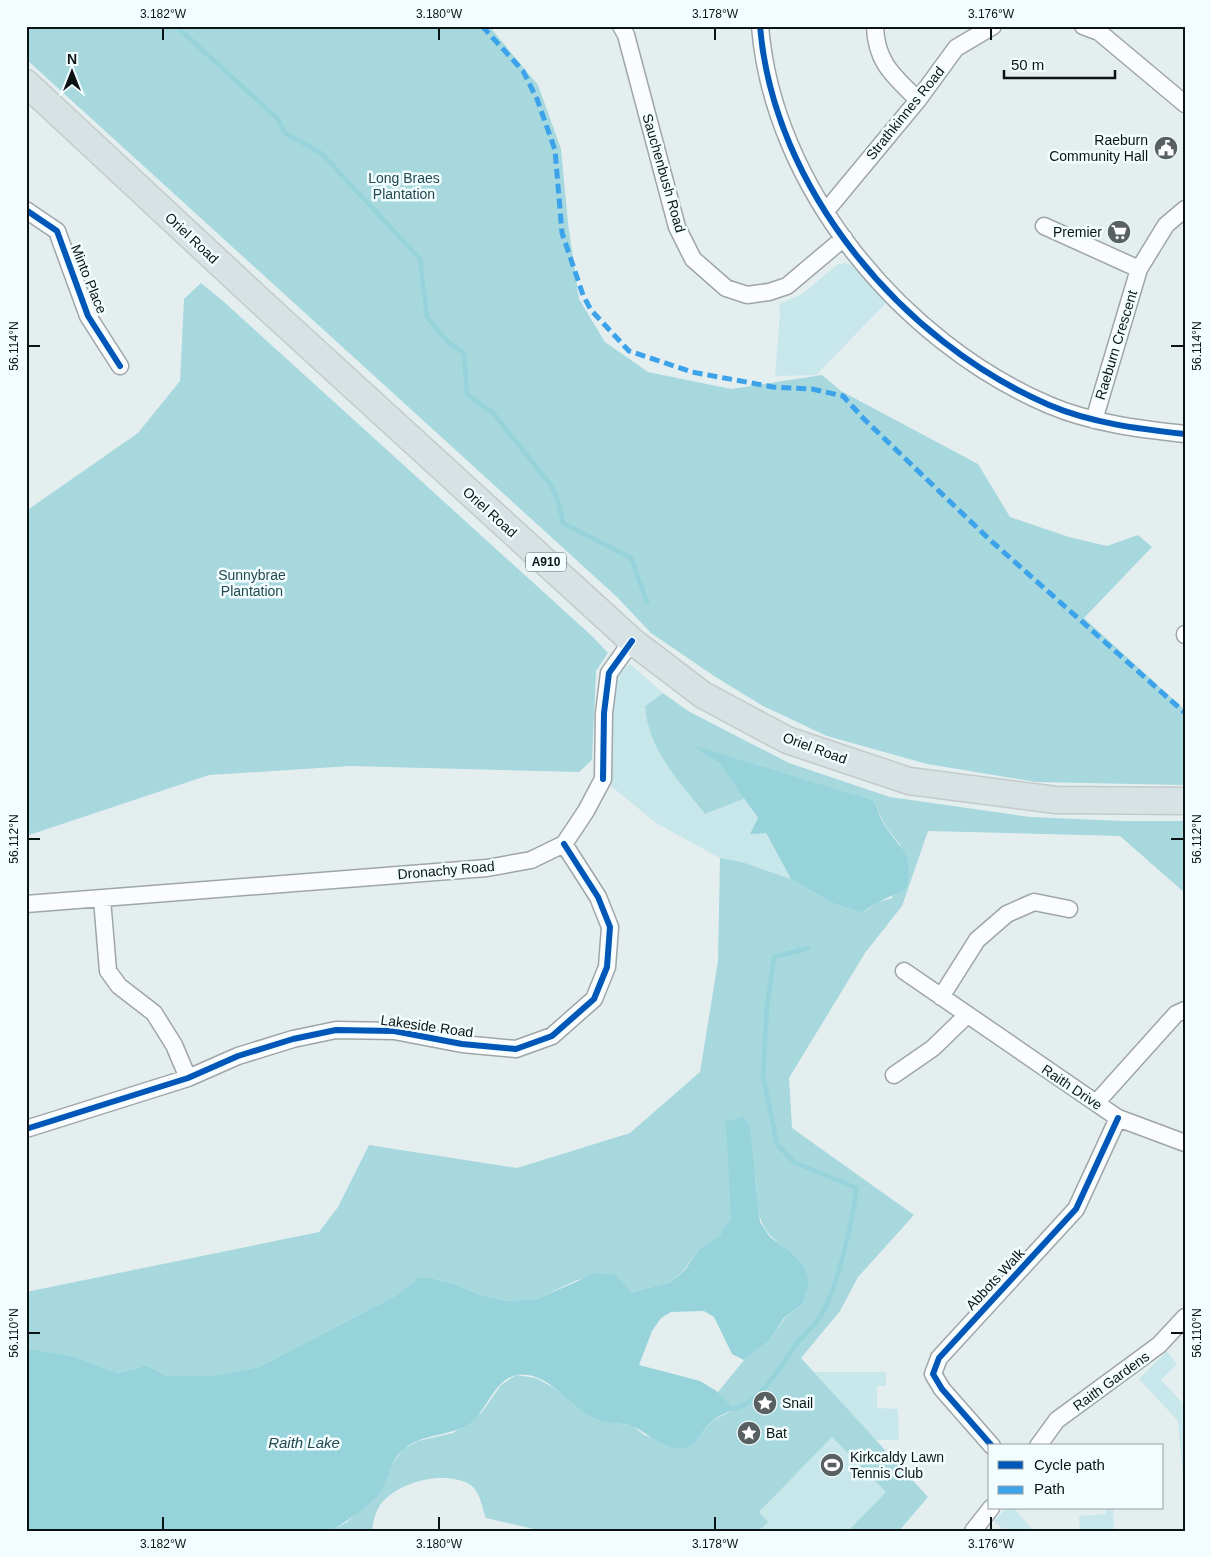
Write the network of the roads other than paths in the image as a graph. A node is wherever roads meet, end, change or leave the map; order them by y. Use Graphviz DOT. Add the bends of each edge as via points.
graph roads {
  1 [pos="621,26"];
  2 [pos="760,26"];
  3 [pos="875,26"];
  4 [pos="993,26"];
  5 [pos="1083,26"];
  6 [pos="26,83"];
  7 [pos="918,100"];
  8 [pos="1185,104"];
  9 [pos="1185,209"];
  10 [pos="26,210"];
  11 [pos="826,211"];
  12 [pos="1044,226"];
  13 [pos="844,238"];
  14 [pos="1139,269"];
  15 [pos="120,366"];
  16 [pos="1094,420"];
  17 [pos="1185,434"];
  18 [pos="632,641"];
  19 [pos="1185,801"];
  20 [pos="564,844"];
  21 [pos="102,899"];
  22 [pos="26,904"];
  23 [pos="1069,909"];
  24 [pos="904,971"];
  25 [pos="941,997"];
  26 [pos="1185,1010"];
  27 [pos="967,1015"];
  28 [pos="894,1075"];
  29 [pos="188,1078"];
  30 [pos="1096,1103"];
  31 [pos="1118,1118"];
  32 [pos="26,1129"];
  33 [pos="1185,1143"];
  34 [pos="1185,1317"];
  35 [pos="990,1444"];
  36 [pos="1039,1444"];
  37 [pos="989,1510"];
  38 [pos="973,1531"];
  1 -- 13 [label="street, Sauchenbush Road" via="677,227 693,260 726,288 747,295 769,292 787,286"];
  2 -- 11 [label="street" via="775,109 796,162"];
  3 -- 7 [label="street" via="875,38 885,68"];
  4 -- 7 [label="street, Strathkinnes Road" via="956,48"];
  5 -- 8 [label="street" via="1099,32"];
  6 -- 18 [label="main road, Oriel Road / A910"];
  7 -- 11 [label="street, Strathkinnes Road"];
  9 -- 14 [label="street, Raeburn Crescent" via="1166,225"];
  10 -- 15 [label="street, Minto Place" via="57,231 88,316"];
  11 -- 13 [label="street"];
  12 -- 14 [label="street"];
  13 -- 16 [label="street" via="887,290 948,345 978,367 1049,405"];
  14 -- 16 [label="street, Raeburn Crescent"];
  16 -- 17 [label="street"];
  18 -- 19 [label="main road, Oriel Road / A910" via="703,695 787,740 909,781 1056,800"];
  18 -- 20 [label="street" via="609,673 596,776 586,811"];
  20 -- 21 [label="street, Dronachy Road" via="531,860 487,868"];
  20 -- 29 [label="street, Lakeside Road" via="598,898 610,927 607,967 594,999 552,1036 516,1049 462,1044 394,1031 336,1030 238,1056"];
  21 -- 22 [label="street, Dronachy Road"];
  21 -- 29 [label="street" via="108,971 120,986 154,1014 174,1045"];
  23 -- 25 [label="street" via="1034,902 1007,914 977,940"];
  24 -- 25 [label="street, Raith Drive"];
  25 -- 27 [label="street, Raith Drive"];
  26 -- 30 [label="street" via="1176,1014"];
  27 -- 28 [label="street" via="933,1048"];
  27 -- 30 [label="street, Raith Drive"];
  29 -- 32 [label="street, Lakeside Road"];
  30 -- 31 [label="street, Raith Drive"];
  31 -- 33 [label="street, Raith Drive"];
  31 -- 35 [label="street, Abbots Walk" via="1076,1209 939,1358 934,1374 942,1389"];
  34 -- 36 [label="street, Raith Gardens" via="1159,1345 1057,1420"];
  37 -- 38 [label="street"];
}
